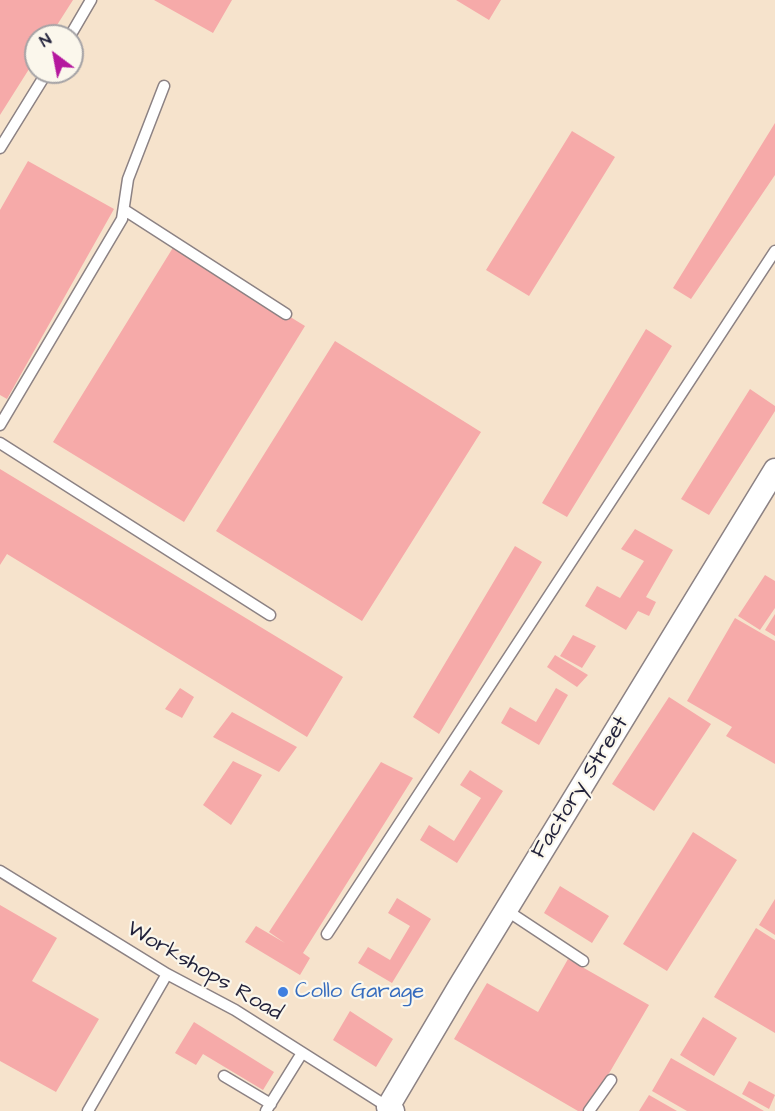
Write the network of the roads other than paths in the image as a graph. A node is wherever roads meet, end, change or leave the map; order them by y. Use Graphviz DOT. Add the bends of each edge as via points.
graph roads {
  1 [pos="91,0"];
  2 [pos="77,24"];
  3 [pos="40,84"];
  4 [pos="164,86"];
  5 [pos="0,148"];
  6 [pos="126,211"];
  7 [pos="775,251"];
  8 [pos="286,314"];
  9 [pos="0,425"];
  10 [pos="0,442"];
  11 [pos="775,470"];
  12 [pos="270,615"];
  13 [pos="0,871"];
  14 [pos="506,910"];
  15 [pos="327,934"];
  16 [pos="583,961"];
  17 [pos="166,974"];
  18 [pos="302,1053"];
  19 [pos="224,1076"];
  20 [pos="611,1080"];
  21 [pos="268,1107"];
  22 [pos="391,1109"];
  23 [pos="88,1111"];
  24 [pos="589,1111"];
  1 -- 2 [label="lane"];
  3 -- 5 [label="lane"];
  4 -- 6 [label="lane" via="128,179"];
  6 -- 8 [label="lane"];
  6 -- 9 [label="lane"];
  7 -- 15 [label="lane"];
  10 -- 12 [label="lane"];
  11 -- 14 [label="street, Factory Street"];
  13 -- 17 [label="lane, Workshops Road"];
  14 -- 16 [label="lane"];
  14 -- 22 [label="street, Factory Street"];
  17 -- 18 [label="lane, Workshops Road" via="235,1010"];
  17 -- 23 [label="lane"];
  18 -- 21 [label="lane"];
  18 -- 22 [label="lane, Workshops Road"];
  19 -- 21 [label="lane"];
  20 -- 24 [label="lane"];
}
